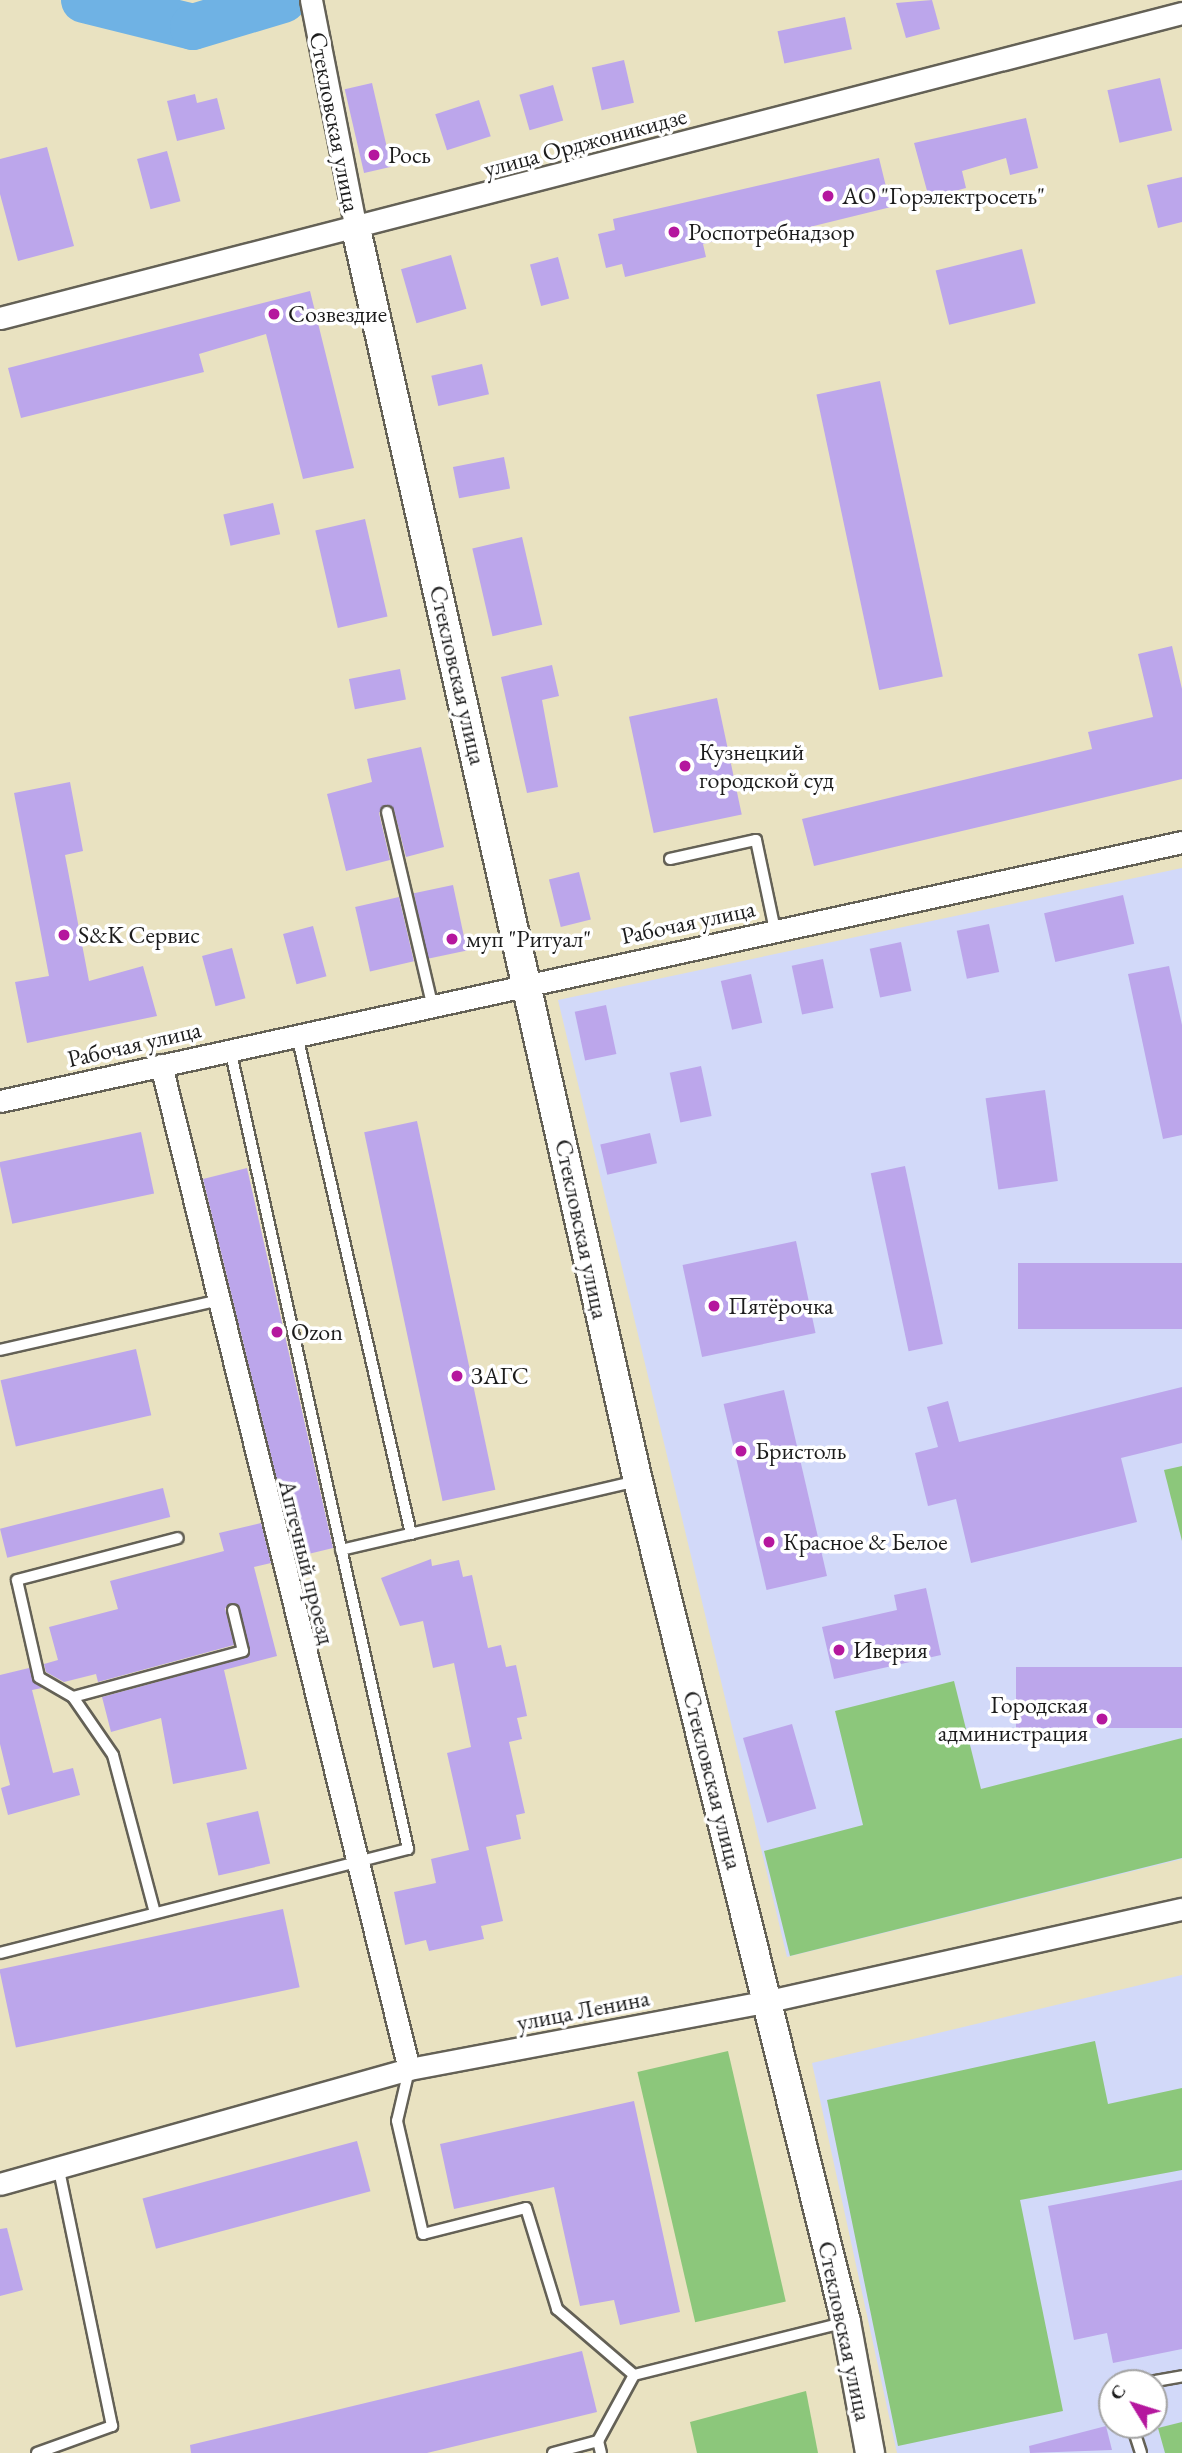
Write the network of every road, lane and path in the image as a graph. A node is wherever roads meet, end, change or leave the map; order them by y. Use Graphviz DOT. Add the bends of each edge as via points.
graph roads {
  1 [pos="311,0"];
  2 [pos="1182,13"];
  3 [pos="356,229"];
  4 [pos="0,318"];
  5 [pos="387,812"];
  6 [pos="1182,842"];
  7 [pos="670,859"];
  8 [pos="775,930"];
  9 [pos="528,983"];
  10 [pos="432,1004"];
  11 [pos="297,1035"];
  12 [pos="230,1049"];
  13 [pos="161,1065"];
  14 [pos="0,1101"];
  15 [pos="215,1301"];
  16 [pos="0,1350"];
  17 [pos="638,1481"];
  18 [pos="411,1534"];
  19 [pos="178,1538"];
  20 [pos="341,1550"];
  21 [pos="233,1611"];
  22 [pos="73,1697"];
  23 [pos="355,1862"];
  24 [pos="1182,1909"];
  25 [pos="155,1913"];
  26 [pos="0,1953"];
  27 [pos="769,2001"];
  28 [pos="409,2069"];
  29 [pos="59,2170"];
  30 [pos="0,2184"];
  31 [pos="846,2322"];
  32 [pos="634,2375"];
  33 [pos="598,2441"];
  34 [pos="37,2453"];
  35 [pos="553,2453"];
  36 [pos="601,2453"];
  37 [pos="870,2453"];
  1 -- 3 [label="street, Стекловская улица"];
  2 -- 3 [label="street, улица Орджоникидзе"];
  3 -- 4 [label="street, улица Орджоникидзе"];
  3 -- 9 [label="street, Стекловская улица"];
  5 -- 10 [label="lane"];
  6 -- 8 [label="street, Рабочая улица"];
  7 -- 8 [label="lane" via="756,840"];
  8 -- 9 [label="street, Рабочая улица"];
  9 -- 10 [label="street, Рабочая улица"];
  9 -- 17 [label="street, Стекловская улица"];
  10 -- 11 [label="street, Рабочая улица"];
  11 -- 12 [label="street, Рабочая улица"];
  11 -- 18 [label="lane"];
  12 -- 13 [label="street, Рабочая улица"];
  12 -- 20 [label="lane"];
  13 -- 14 [label="street, Рабочая улица"];
  13 -- 15 [label="street, Аптечный проезд"];
  15 -- 16 [label="lane"];
  15 -- 23 [label="street, Аптечный проезд"];
  17 -- 18 [label="lane"];
  17 -- 27 [label="street, Стекловская улица"];
  18 -- 20 [label="lane"];
  19 -- 22 [label="lane" via="17,1580 39,1677"];
  20 -- 23 [label="lane" via="408,1849"];
  21 -- 22 [label="lane" via="243,1651"];
  22 -- 25 [label="lane" via="113,1755"];
  23 -- 25 [label="lane"];
  23 -- 28 [label="street, Аптечный проезд"];
  24 -- 27 [label="street, улица Ленина"];
  25 -- 26 [label="lane"];
  27 -- 28 [label="street, улица Ленина"];
  27 -- 31 [label="street, Стекловская улица"];
  28 -- 29 [label="street, улица Ленина"];
  28 -- 32 [label="lane" via="397,2122 423,2234 526,2208 557,2309"];
  29 -- 30 [label="street, улица Ленина"];
  29 -- 34 [label="lane" via="112,2426"];
  31 -- 32 [label="lane"];
  31 -- 37 [label="street, Стекловская улица"];
  32 -- 33 [label="lane"];
  33 -- 35 [label="lane"];
  33 -- 36 [label="lane"];
}
